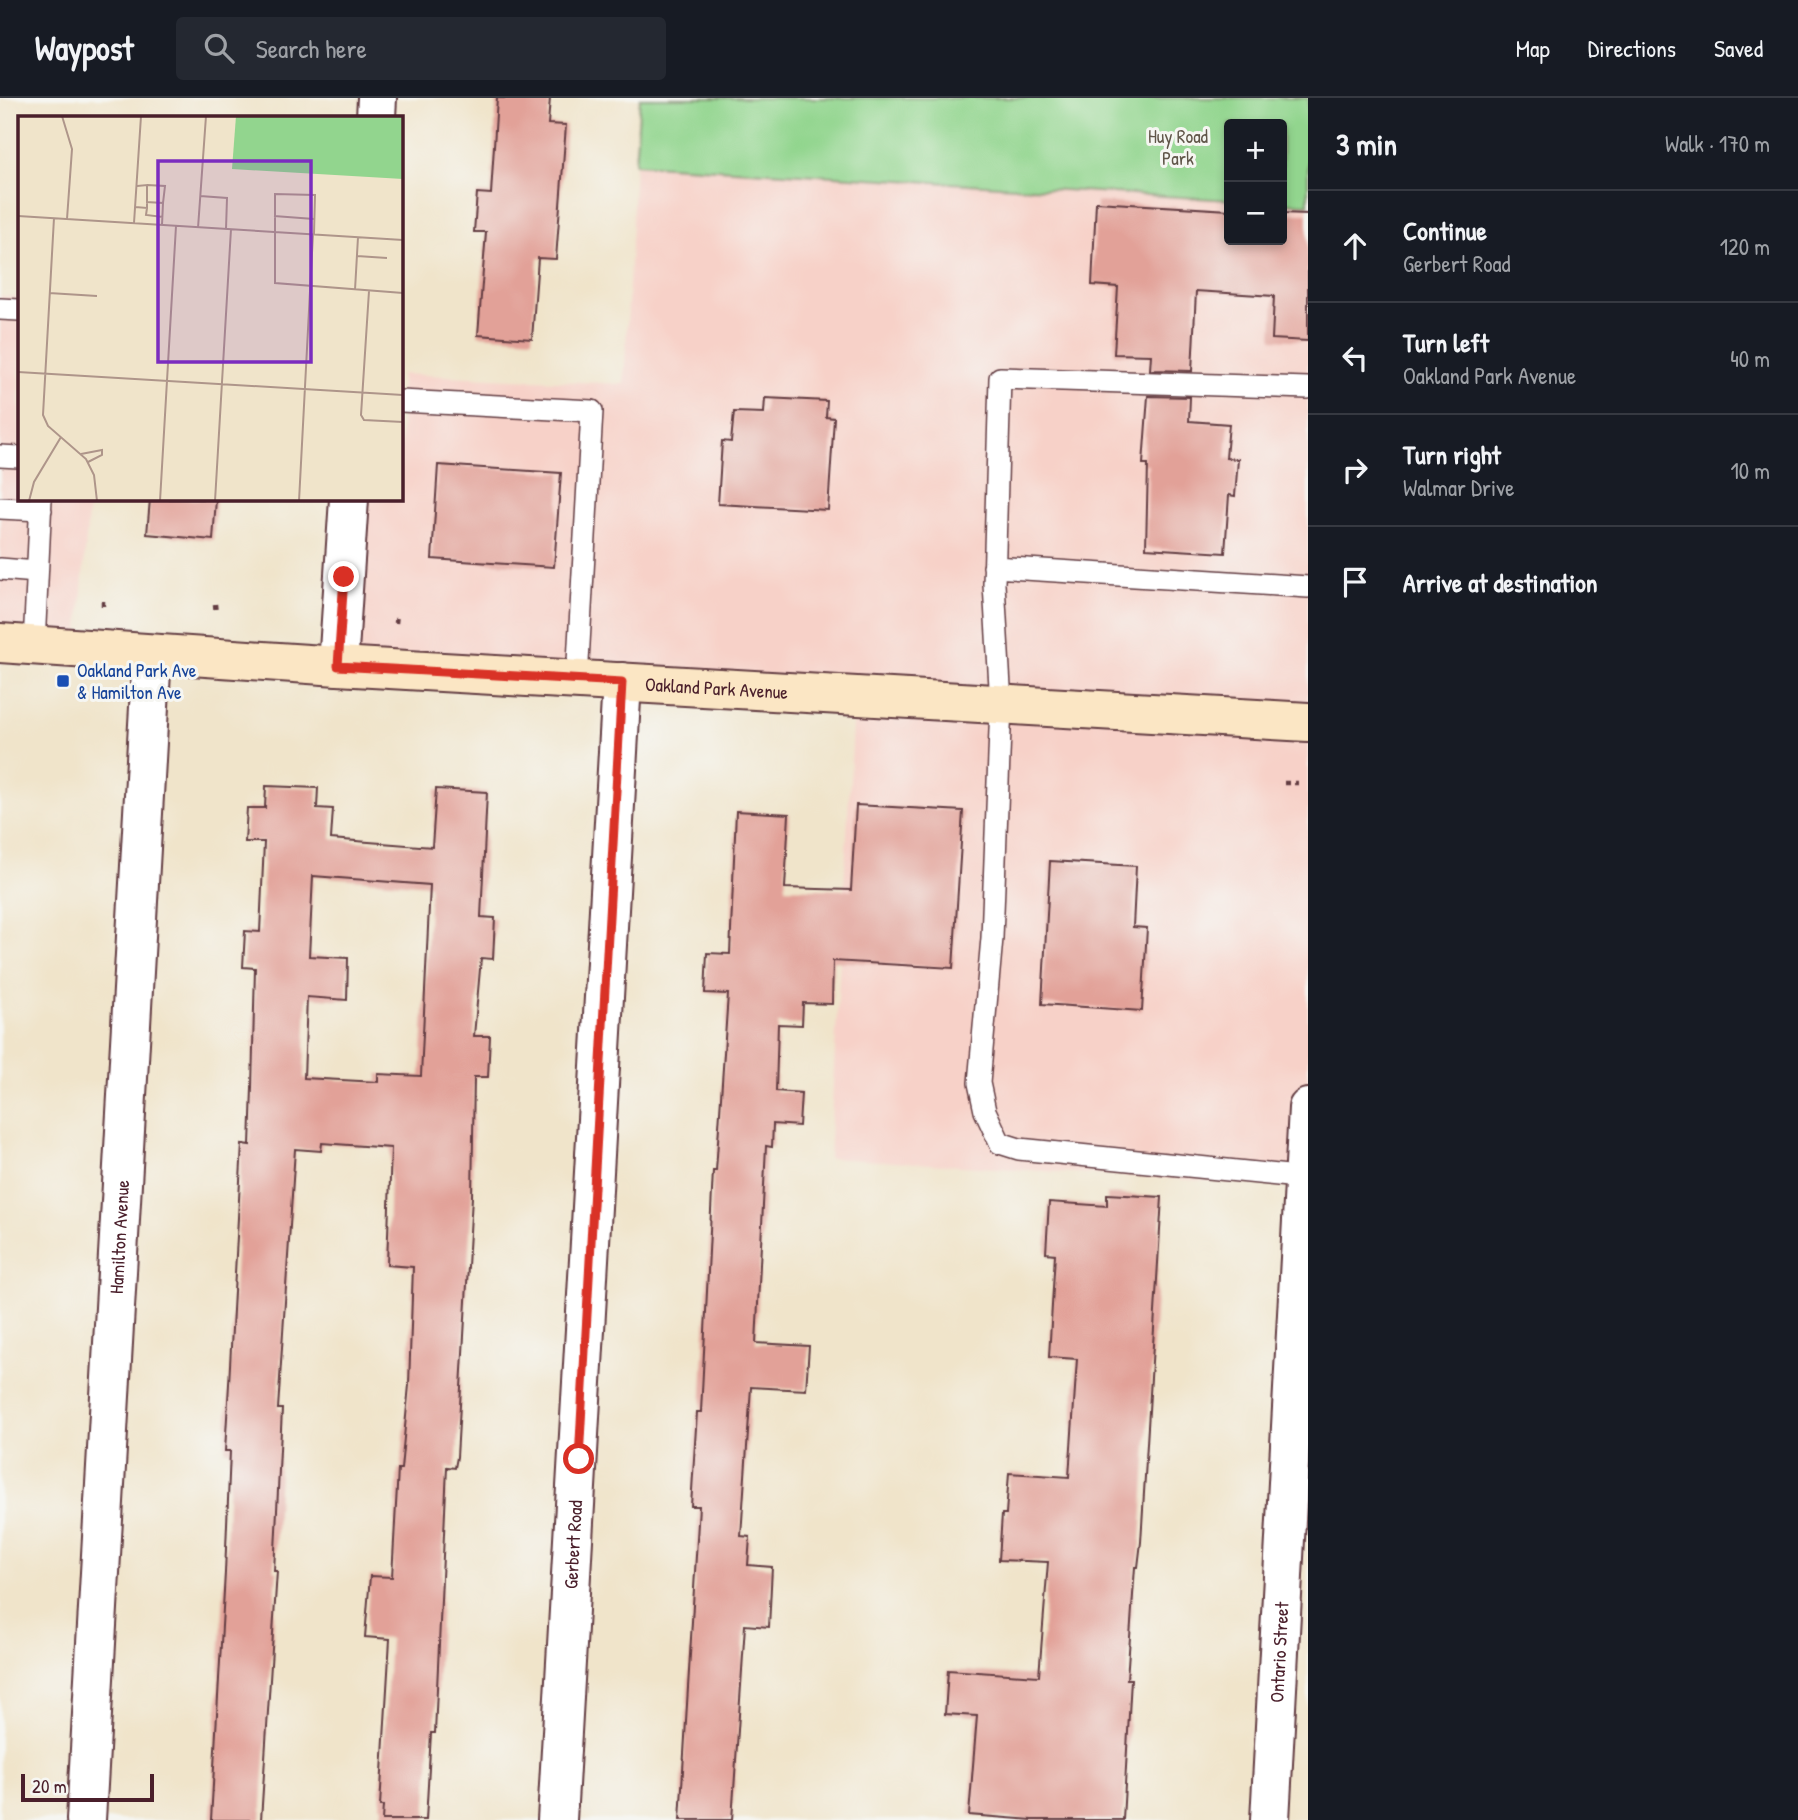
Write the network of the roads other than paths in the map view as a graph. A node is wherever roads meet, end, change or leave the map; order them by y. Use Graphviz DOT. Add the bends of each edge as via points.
graph roads {
  1 [pos="377,98"];
  2 [pos="376,116"];
  3 [pos="0,309"];
  4 [pos="18,310"];
  5 [pos="1308,388"];
  6 [pos="402,401"];
  7 [pos="0,456"];
  8 [pos="18,457"];
  9 [pos="349,500"];
  10 [pos="41,504"];
  11 [pos="0,508"];
  12 [pos="994,568"];
  13 [pos="0,569"];
  14 [pos="37,572"];
  15 [pos="1308,587"];
  16 [pos="17,644"];
  17 [pos="152,654"];
  18 [pos="338,666"];
  19 [pos="577,680"];
  20 [pos="622,682"];
  21 [pos="1001,704"];
  22 [pos="1308,722"];
  23 [pos="1308,1108"];
  24 [pos="1306,1178"];
  25 [pos="86,1820"];
  26 [pos="557,1820"];
  27 [pos="1270,1820"];
  1 -- 2 [label="street"];
  3 -- 4 [label="lane"];
  5 -- 12 [label="lane" via="1000,378"];
  6 -- 19 [label="lane" via="592,411"];
  7 -- 8 [label="lane"];
  9 -- 18 [label="street"];
  10 -- 11 [label="lane"];
  10 -- 14 [label="lane"];
  12 -- 15 [label="lane"];
  12 -- 21 [label="lane"];
  13 -- 14 [label="lane"];
  14 -- 16 [label="lane"];
  16 -- 17 [label="main road, Oakland Park Avenue"];
  17 -- 18 [label="main road, Oakland Park Avenue"];
  17 -- 25 [label="street, Hamilton Avenue"];
  18 -- 19 [label="main road, Oakland Park Avenue"];
  19 -- 20 [label="main road, Oakland Park Avenue"];
  20 -- 21 [label="main road, Oakland Park Avenue"];
  20 -- 26 [label="street, Gerbert Road"];
  21 -- 22 [label="main road, Oakland Park Avenue"];
  21 -- 24 [label="lane" via="992,938 979,1083 985,1111 1000,1143 1019,1149"];
  23 -- 24 [label="street, Ontario Street"];
  24 -- 27 [label="street, Ontario Street"];
}
